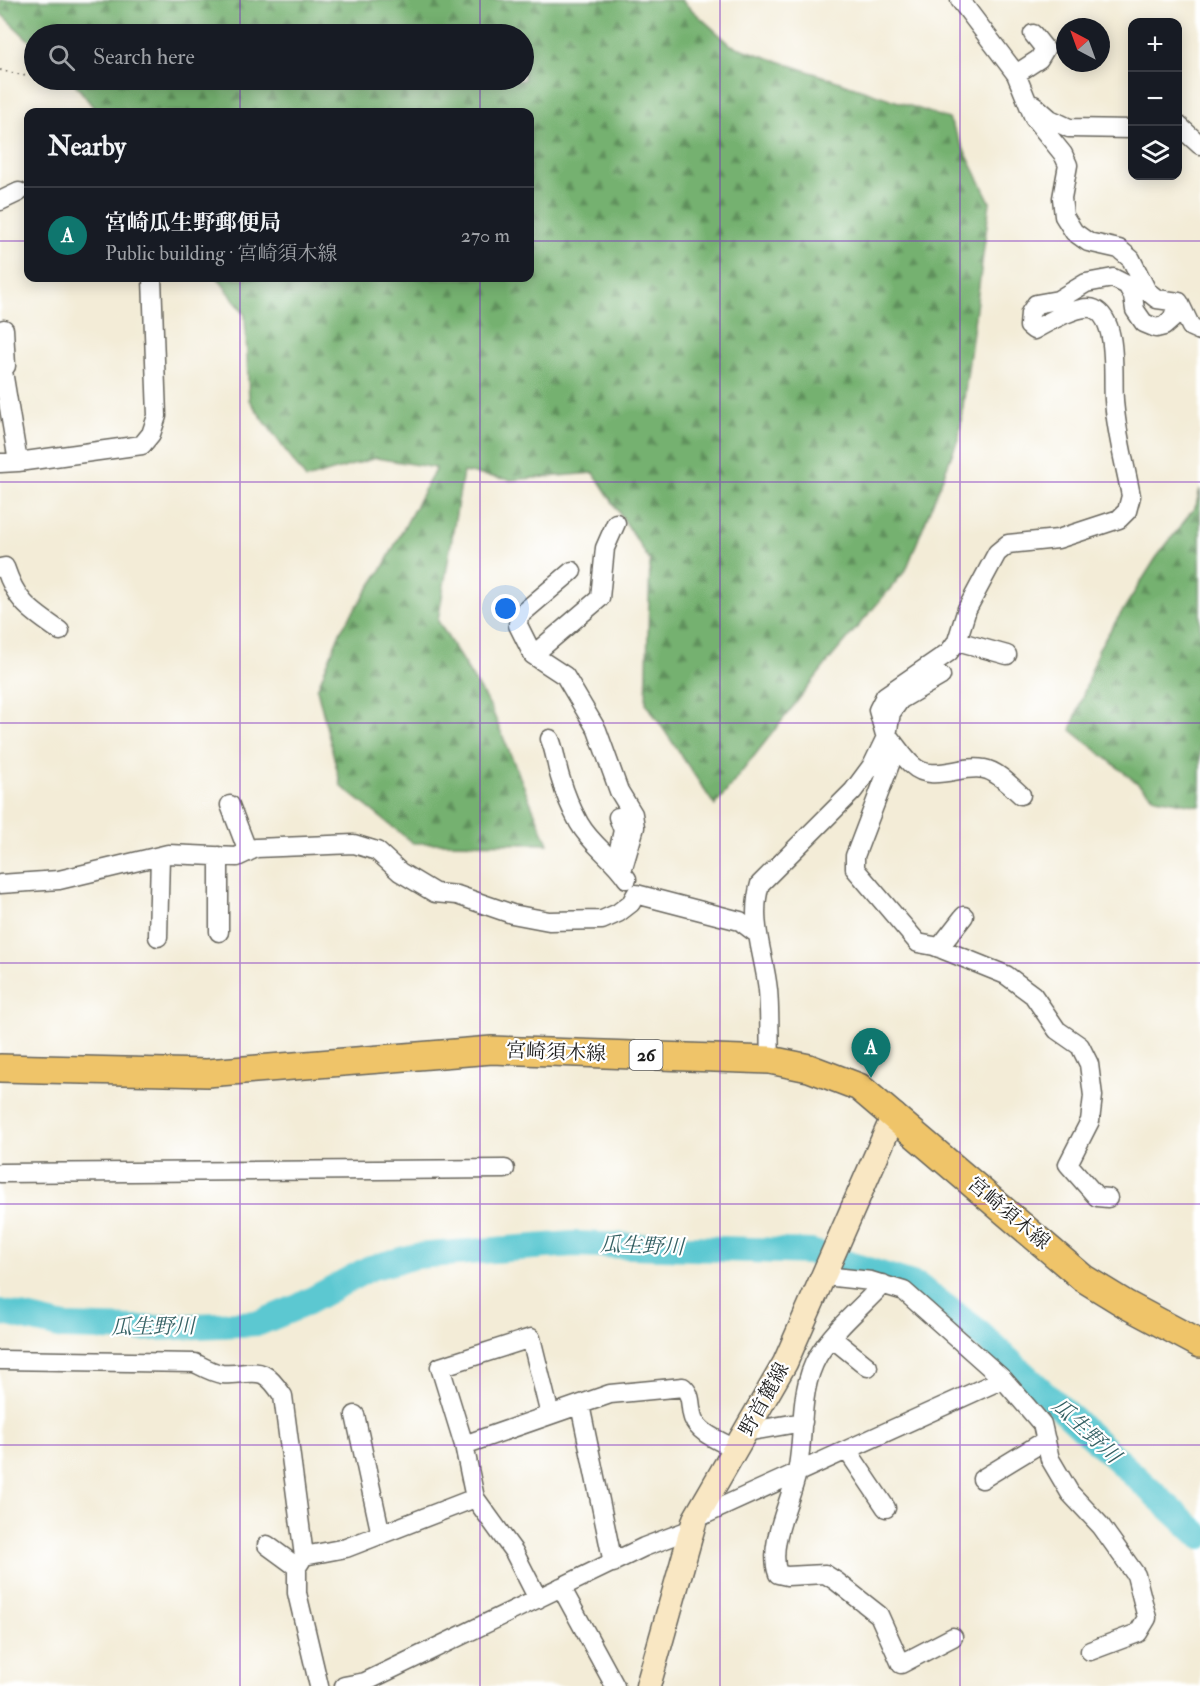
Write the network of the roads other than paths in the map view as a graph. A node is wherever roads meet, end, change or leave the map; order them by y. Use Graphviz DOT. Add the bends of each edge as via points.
graph roads {
  1 [pos="960,0"];
  2 [pos="1034,34"];
  3 [pos="1016,74"];
  4 [pos="1026,98"];
  5 [pos="1179,126"];
  6 [pos="1128,129"];
  7 [pos="1200,145"];
  8 [pos="19,192"];
  9 [pos="0,201"];
  10 [pos="152,282"];
  11 [pos="1179,302"];
  12 [pos="4,329"];
  13 [pos="1200,331"];
  14 [pos="0,353"];
  15 [pos="6,380"];
  16 [pos="9,463"];
  17 [pos="616,523"];
  18 [pos="0,568"];
  19 [pos="572,571"];
  20 [pos="60,631"];
  21 [pos="957,641"];
  22 [pos="533,655"];
  23 [pos="1007,655"];
  24 [pos="941,676"];
  25 [pos="887,735"];
  26 [pos="550,739"];
  27 [pos="1021,795"];
  28 [pos="230,805"];
  29 [pos="618,817"];
  30 [pos="248,852"];
  31 [pos="160,856"];
  32 [pos="219,856"];
  33 [pos="620,867"];
  34 [pos="0,884"];
  35 [pos="636,894"];
  36 [pos="964,916"];
  37 [pos="219,932"];
  38 [pos="756,933"];
  39 [pos="158,937"];
  40 [pos="939,948"];
  41 [pos="770,1060"];
  42 [pos="0,1068"];
  43 [pos="894,1116"];
  44 [pos="505,1169"];
  45 [pos="0,1173"];
  46 [pos="1108,1198"];
  47 [pos="827,1271"];
  48 [pos="883,1284"];
  49 [pos="798,1333"];
  50 [pos="829,1341"];
  51 [pos="1200,1344"];
  52 [pos="0,1359"];
  53 [pos="868,1367"];
  54 [pos="1003,1379"];
  55 [pos="580,1405"];
  56 [pos="355,1415"];
  57 [pos="550,1415"];
  58 [pos="803,1422"];
  59 [pos="1046,1440"];
  60 [pos="740,1441"];
  61 [pos="464,1445"];
  62 [pos="847,1450"];
  63 [pos="797,1473"];
  64 [pos="982,1479"];
  65 [pos="475,1498"];
  66 [pos="886,1508"];
  67 [pos="693,1524"];
  68 [pos="381,1535"];
  69 [pos="267,1545"];
  70 [pos="300,1562"];
  71 [pos="613,1563"];
  72 [pos="561,1587"];
  73 [pos="538,1599"];
  74 [pos="953,1636"];
  75 [pos="1090,1651"];
  76 [pos="319,1686"];
  77 [pos="344,1686"];
  78 [pos="615,1686"];
  79 [pos="648,1686"];
  1 -- 3 [label="street"];
  2 -- 3 [label="street" via="1045,49 1040,58"];
  3 -- 4 [label="street"];
  4 -- 6 [label="street" via="1050,119 1069,128"];
  4 -- 11 [label="street" via="1034,118 1068,165 1062,198 1064,216 1074,232 1088,242 1119,249 1131,259 1147,291 1157,299"];
  5 -- 7 [label="street"];
  8 -- 9 [label="street"];
  10 -- 16 [label="street" via="158,416 151,434 142,445"];
  11 -- 13 [label="street" via="1191,327"];
  11 -- 21 [label="street" via="1172,319 1156,328 1144,323 1134,310 1127,285 1113,278 1086,283 1058,300 1036,304 1030,313 1029,326 1034,330 1083,307 1094,309 1104,318 1114,356 1114,400 1131,496 1127,511 1119,519 1058,539 1008,544 997,553 967,609"];
  12 -- 15 [label="street"];
  14 -- 15 [label="street"];
  15 -- 16 [label="street"];
  17 -- 22 [label="street" via="605,548 600,598"];
  18 -- 20 [label="street" via="5,567 14,592 26,608"];
  19 -- 22 [label="street" via="519,616 519,625"];
  21 -- 23 [label="street"];
  21 -- 25 [label="street" via="949,652 885,696 879,710"];
  22 -- 33 [label="street" via="565,676 597,730 619,791 633,814 635,827"];
  24 -- 25 [label="street" via="900,700 891,713"];
  25 -- 27 [label="street" via="912,766 928,773 985,769"];
  25 -- 38 [label="street" via="873,764 853,791 760,884"];
  25 -- 40 [label="street" via="892,759 855,856 855,868 918,943"];
  26 -- 33 [label="street" via="560,779 578,820 591,842"];
  28 -- 30 [label="street"];
  29 -- 33 [label="street" via="623,830"];
  30 -- 32 [label="street"];
  30 -- 35 [label="street" via="256,848 354,844 377,851 400,873 435,893 457,895 512,914 549,921 602,920 618,914"];
  31 -- 32 [label="street"];
  31 -- 34 [label="street" via="59,880"];
  31 -- 39 [label="street"];
  32 -- 37 [label="street"];
  33 -- 35 [label="street"];
  35 -- 38 [label="street" via="740,921"];
  36 -- 40 [label="street"];
  38 -- 41 [label="street" via="768,989"];
  40 -- 46 [label="street" via="1006,975 1033,995 1057,1030 1080,1046 1089,1064 1093,1096 1090,1121 1068,1164 1097,1197"];
  41 -- 42 [label="main road, 宮崎須木線 / 26" via="492,1050 207,1073"];
  41 -- 43 [label="main road, 宮崎須木線 / 26" via="809,1068 859,1087"];
  43 -- 47 [label="main road, 野首麓線"];
  43 -- 51 [label="main road, 宮崎須木線 / 26" via="1083,1278"];
  44 -- 45 [label="street"];
  47 -- 48 [label="street"];
  47 -- 49 [label="main road, 野首麓線"];
  48 -- 50 [label="street"];
  48 -- 54 [label="street" via="904,1291"];
  49 -- 50 [label="street"];
  49 -- 60 [label="main road, 野首麓線"];
  50 -- 53 [label="street"];
  50 -- 58 [label="street" via="818,1357 806,1393"];
  52 -- 70 [label="street" via="195,1363 219,1374 260,1372 272,1380 283,1396"];
  54 -- 59 [label="street" via="1042,1424"];
  54 -- 62 [label="street"];
  55 -- 57 [label="street"];
  55 -- 60 [label="street" via="610,1394 683,1387 689,1393 693,1418 703,1431"];
  55 -- 71 [label="street"];
  56 -- 68 [label="street"];
  57 -- 61 [label="street"];
  57 -- 61 [label="street" via="531,1338 440,1367"];
  58 -- 60 [label="street"];
  58 -- 63 [label="street"];
  59 -- 64 [label="street"];
  59 -- 75 [label="street" via="1050,1459 1070,1493 1101,1526 1136,1575 1148,1618 1138,1633"];
  60 -- 67 [label="main road, 野首麓線"];
  61 -- 65 [label="street"];
  62 -- 63 [label="street"];
  62 -- 66 [label="street"];
  63 -- 67 [label="street"];
  63 -- 74 [label="street" via="782,1518 774,1564 778,1574 825,1575 836,1581 879,1615 901,1664"];
  65 -- 68 [label="street"];
  65 -- 73 [label="street" via="514,1552"];
  67 -- 71 [label="street"];
  67 -- 79 [label="main road, 野首麓線"];
  68 -- 70 [label="street"];
  69 -- 70 [label="street"];
  70 -- 76 [label="street" via="297,1593"];
  71 -- 72 [label="street"];
  72 -- 73 [label="street"];
  72 -- 78 [label="street"];
  73 -- 77 [label="street" via="365,1682"];
}
